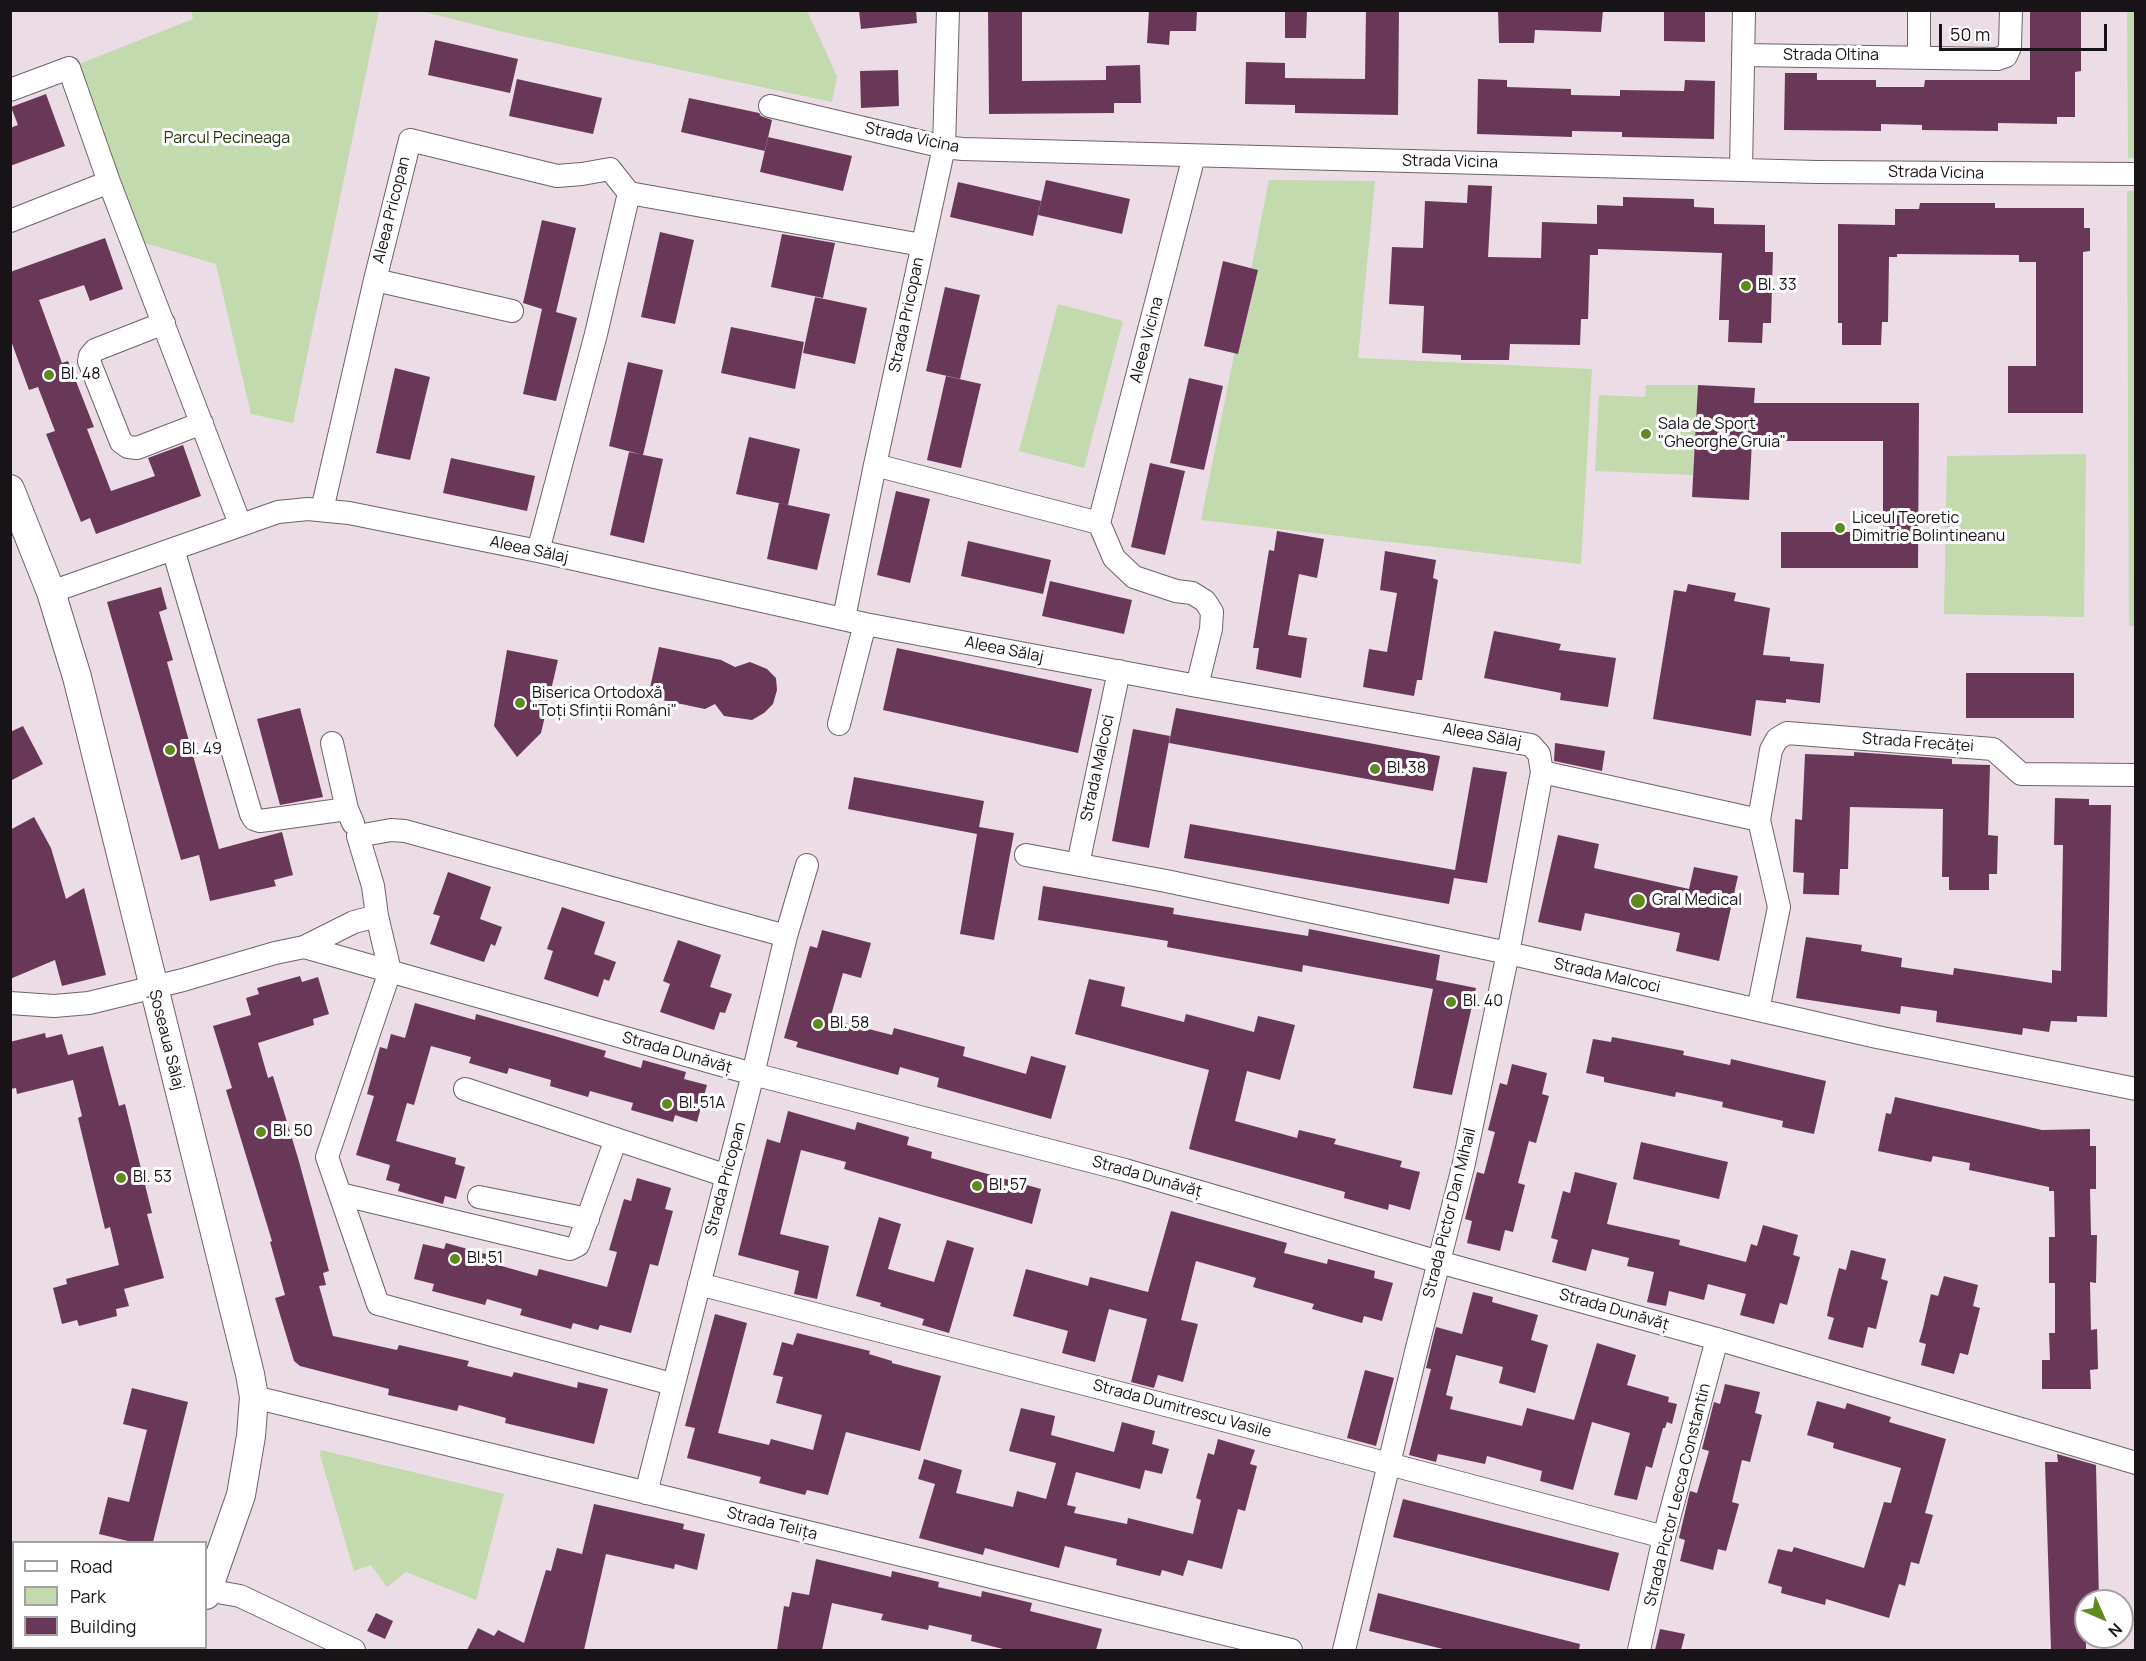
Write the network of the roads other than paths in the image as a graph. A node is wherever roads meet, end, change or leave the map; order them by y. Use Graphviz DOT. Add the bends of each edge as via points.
graph roads {
  1 [pos="948,10"];
  2 [pos="1744,10"];
  3 [pos="1919,10"];
  4 [pos="2011,10"];
  5 [pos="1919,56"];
  6 [pos="1743,63"];
  7 [pos="10,90"];
  8 [pos="770,106"];
  9 [pos="944,147"];
  10 [pos="1194,156"];
  11 [pos="1741,169"];
  12 [pos="2136,174"];
  13 [pos="110,182"];
  14 [pos="629,193"];
  15 [pos="10,221"];
  16 [pos="922,245"];
  17 [pos="375,280"];
  18 [pos="512,311"];
  19 [pos="164,323"];
  20 [pos="202,423"];
  21 [pos="874,465"];
  22 [pos="10,489"];
  23 [pos="322,510"];
  24 [pos="1099,523"];
  25 [pos="240,524"];
  26 [pos="173,549"];
  27 [pos="538,551"];
  28 [pos="51,592"];
  29 [pos="855,621"];
  30 [pos="1119,671"];
  31 [pos="1197,686"];
  32 [pos="839,724"];
  33 [pos="332,743"];
  34 [pos="1542,772"];
  35 [pos="2136,774"];
  36 [pos="347,809"];
  37 [pos="1759,820"];
  38 [pos="358,836"];
  39 [pos="1026,855"];
  40 [pos="1078,864"];
  41 [pos="807,865"];
  42 [pos="377,916"];
  43 [pos="786,936"];
  44 [pos="304,947"];
  45 [pos="1508,953"];
  46 [pos="390,970"];
  47 [pos="154,987"];
  48 [pos="10,1003"];
  49 [pos="1758,1010"];
  50 [pos="753,1074"];
  51 [pos="465,1089"];
  52 [pos="2136,1089"];
  53 [pos="616,1139"];
  54 [pos="727,1176"];
  55 [pos="340,1194"];
  56 [pos="479,1197"];
  57 [pos="588,1219"];
  58 [pos="1440,1262"];
  59 [pos="699,1284"];
  60 [pos="1717,1339"];
  61 [pos="672,1384"];
  62 [pos="254,1398"];
  63 [pos="2136,1463"];
  64 [pos="1388,1464"];
  65 [pos="646,1493"];
  66 [pos="1664,1537"];
  67 [pos="207,1590"];
  68 [pos="207,1593"];
  69 [pos="354,1650"];
  70 [pos="1291,1650"];
  71 [pos="1344,1650"];
  72 [pos="1639,1650"];
  1 -- 9 [label="street, Strada Pricopan"];
  2 -- 6 [label="street"];
  3 -- 5 [label="street"];
  4 -- 5 [label="street, Strada Oltina" via="2010,47 2006,56"];
  5 -- 6 [label="street, Strada Oltina"];
  6 -- 11 [label="street"];
  7 -- 13 [label="street" via="69,68"];
  8 -- 9 [label="street, Strada Vicina"];
  9 -- 10 [label="street, Strada Vicina"];
  9 -- 16 [label="street, Strada Pricopan"];
  10 -- 11 [label="street, Strada Vicina"];
  10 -- 24 [label="street, Aleea Vicina"];
  11 -- 12 [label="street, Strada Vicina"];
  13 -- 15 [label="street"];
  13 -- 19 [label="street"];
  14 -- 16 [label="street"];
  14 -- 17 [label="street, Aleea Pricopan" via="610,169 557,176 410,140"];
  14 -- 27 [label="street"];
  16 -- 21 [label="street, Strada Pricopan"];
  17 -- 18 [label="street"];
  17 -- 23 [label="street, Aleea Pricopan"];
  19 -- 20 [label="street"];
  19 -- 20 [label="street" via="95,350 89,361 121,442 128,447 137,448"];
  20 -- 25 [label="street"];
  21 -- 24 [label="street"];
  21 -- 29 [label="street, Strada Pricopan"];
  22 -- 28 [label="street, Șoseaua Sălaj"];
  23 -- 25 [label="street, Aleea Sălaj" via="278,512"];
  23 -- 27 [label="street, Aleea Sălaj"];
  24 -- 31 [label="street" via="1114,558 1134,577 1192,593 1205,601 1212,612"];
  25 -- 26 [label="street, Aleea Sălaj"];
  26 -- 28 [label="street, Aleea Sălaj"];
  26 -- 36 [label="street" via="254,819"];
  27 -- 29 [label="street, Aleea Sălaj"];
  28 -- 47 [label="street, Șoseaua Sălaj" via="77,677"];
  29 -- 30 [label="street, Aleea Sălaj"];
  29 -- 32 [label="street, Strada Pricopan"];
  30 -- 31 [label="street, Aleea Sălaj"];
  30 -- 40 [label="street, Strada Malcoci"];
  31 -- 34 [label="street, Aleea Sălaj" via="1531,745 1539,754"];
  33 -- 36 [label="street"];
  34 -- 37 [label="street"];
  34 -- 45 [label="street, Strada Pictor Dan Mihail"];
  35 -- 37 [label="street, Strada Frecăței" via="2021,774 1993,749 1787,733 1777,739 1771,750"];
  36 -- 38 [label="street"];
  37 -- 49 [label="street" via="1779,907"];
  38 -- 42 [label="street" via="373,886"];
  38 -- 43 [label="street" via="405,831"];
  39 -- 40 [label="street, Strada Malcoci"];
  40 -- 45 [label="street, Strada Malcoci"];
  41 -- 43 [label="street, Strada Pricopan"];
  42 -- 44 [label="street" via="354,922"];
  42 -- 46 [label="street"];
  43 -- 50 [label="street, Strada Pricopan"];
  44 -- 46 [label="street, Strada Dunăvăț"];
  44 -- 47 [label="street, Strada Dunăvăț"];
  45 -- 49 [label="street, Strada Malcoci"];
  45 -- 58 [label="street, Strada Pictor Dan Mihail"];
  46 -- 50 [label="street, Strada Dunăvăț"];
  46 -- 55 [label="street" via="327,1157"];
  47 -- 48 [label="street, Strada Dunăvăț" via="89,1003"];
  47 -- 62 [label="street, Șoseaua Sălaj"];
  49 -- 52 [label="street, Strada Malcoci"];
  50 -- 54 [label="street, Strada Pricopan"];
  50 -- 58 [label="street, Strada Dunăvăț" via="1125,1170"];
  51 -- 53 [label="street"];
  53 -- 54 [label="street"];
  53 -- 57 [label="street"];
  54 -- 59 [label="street, Strada Pricopan"];
  55 -- 57 [label="street" via="570,1249 578,1245"];
  55 -- 61 [label="street" via="378,1304"];
  56 -- 57 [label="street"];
  58 -- 60 [label="street, Strada Dunăvăț"];
  58 -- 64 [label="street, Strada Pictor Dan Mihail"];
  59 -- 61 [label="street, Strada Pricopan"];
  59 -- 64 [label="street, Strada Dumitrescu Vasile"];
  60 -- 63 [label="street, Strada Dunăvăț"];
  60 -- 66 [label="street, Strada Pictor Lecca Constantin"];
  61 -- 65 [label="street, Strada Pricopan"];
  62 -- 65 [label="street, Strada Telița"];
  62 -- 67 [label="street, Șoseaua Sălaj" via="241,1495"];
  64 -- 66 [label="street, Strada Dumitrescu Vasile"];
  64 -- 71 [label="street, Strada Pictor Dan Mihail"];
  65 -- 70 [label="street, Strada Telița"];
  66 -- 72 [label="street, Strada Pictor Lecca Constantin"];
  68 -- 69 [label="street" via="240,1596"];
}
